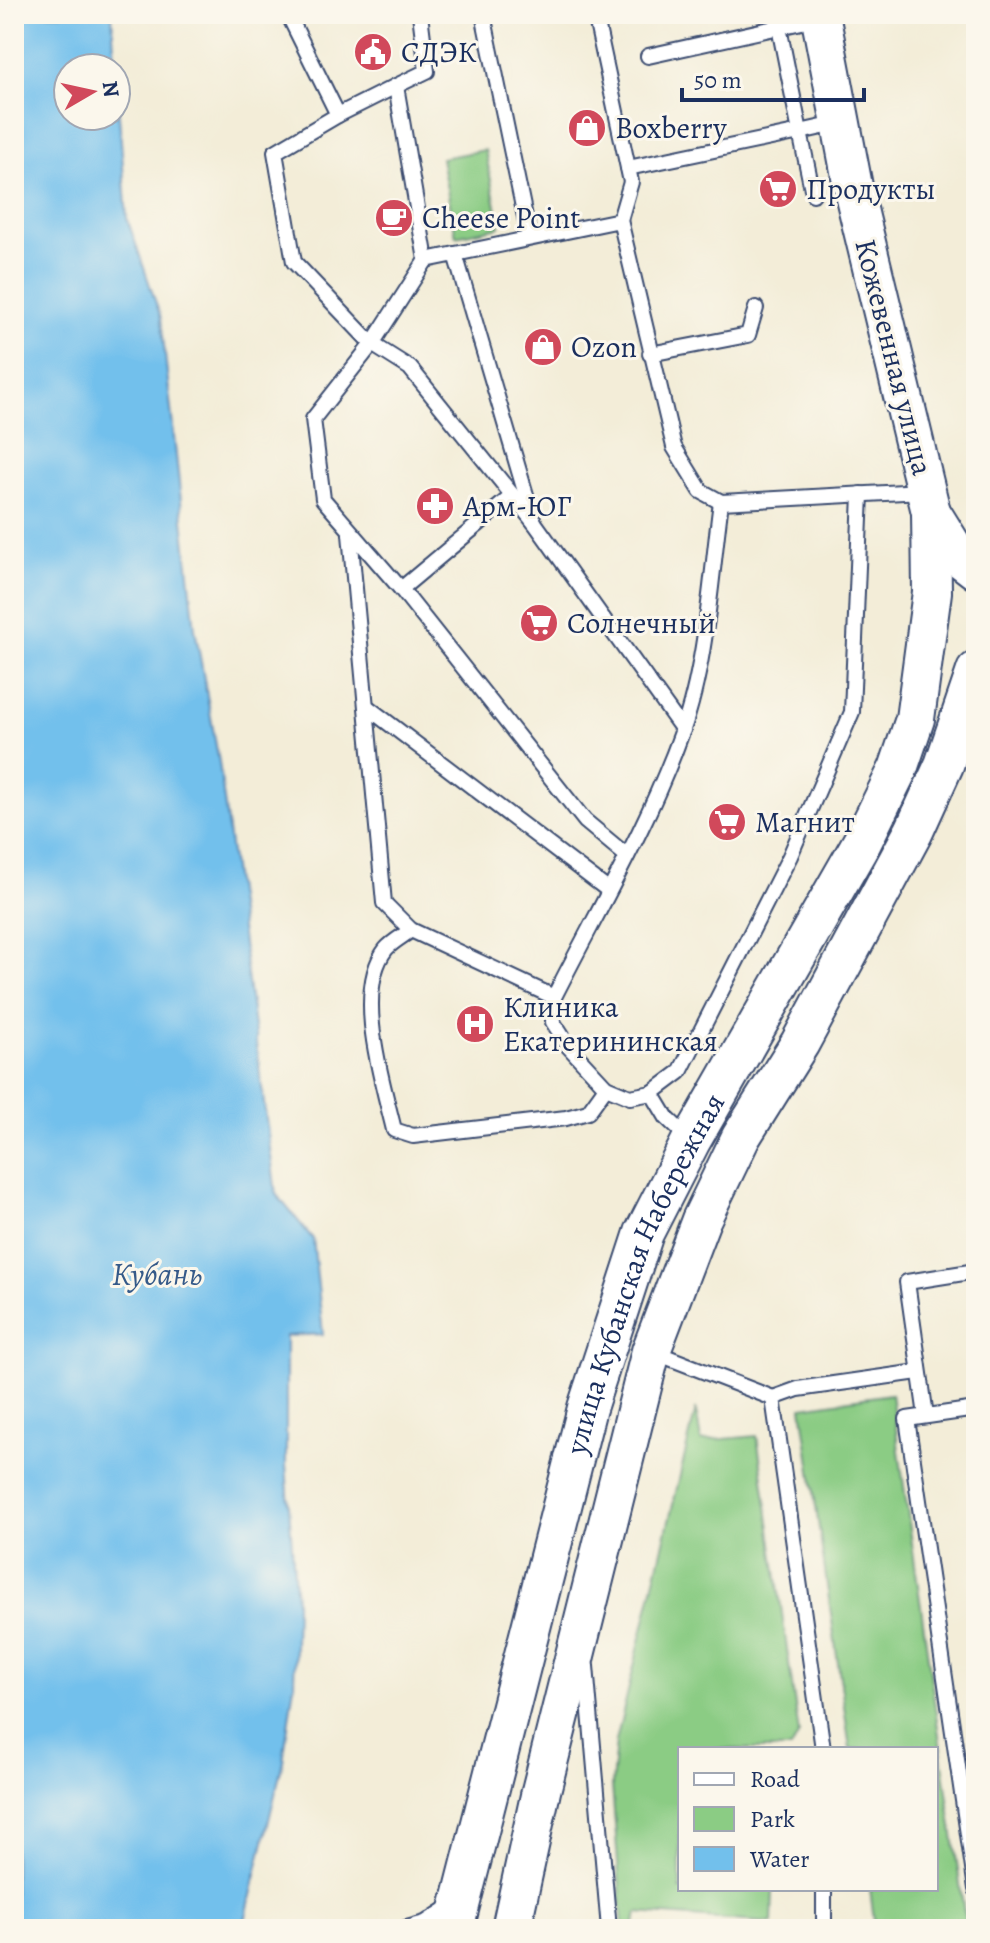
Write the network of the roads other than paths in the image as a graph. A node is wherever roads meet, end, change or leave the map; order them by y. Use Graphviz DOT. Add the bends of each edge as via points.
graph roads {
  1 [pos="288,14"];
  2 [pos="420,14"];
  3 [pos="483,14"];
  4 [pos="595,14"];
  5 [pos="820,16"];
  6 [pos="778,20"];
  7 [pos="648,56"];
  8 [pos="396,86"];
  9 [pos="338,115"];
  10 [pos="841,123"];
  11 [pos="800,132"];
  12 [pos="628,168"];
  13 [pos="813,194"];
  14 [pos="620,220"];
  15 [pos="529,236"];
  16 [pos="455,254"];
  17 [pos="426,260"];
  18 [pos="756,308"];
  19 [pos="372,344"];
  20 [pos="650,354"];
  21 [pos="861,494"];
  22 [pos="512,496"];
  23 [pos="929,501"];
  24 [pos="721,502"];
  25 [pos="534,522"];
  26 [pos="350,533"];
  27 [pos="976,570"];
  28 [pos="401,589"];
  29 [pos="976,671"];
  30 [pos="366,706"];
  31 [pos="683,730"];
  32 [pos="627,856"];
  33 [pos="608,890"];
  34 [pos="411,930"];
  35 [pos="554,997"];
  36 [pos="606,1087"];
  37 [pos="652,1093"];
  38 [pos="691,1141"];
  39 [pos="976,1271"];
  40 [pos="651,1351"];
  41 [pos="918,1372"];
  42 [pos="773,1398"];
  43 [pos="976,1409"];
  44 [pos="926,1416"];
  45 [pos="582,1622"];
  46 [pos="823,1747"];
  47 [pos="970,1802"];
  48 [pos="976,1889"];
  49 [pos="824,1891"];
  50 [pos="458,1914"];
  51 [pos="403,1929"];
  52 [pos="511,1929"];
  53 [pos="609,1929"];
  54 [pos="824,1929"];
  1 -- 9 [label="lane"];
  2 -- 8 [label="lane" via="427,71"];
  3 -- 15 [label="lane"];
  4 -- 12 [label="lane"];
  5 -- 6 [label="lane"];
  5 -- 10 [label="main road, Кожевенная улица"];
  6 -- 7 [label="lane"];
  6 -- 11 [label="lane"];
  8 -- 9 [label="lane"];
  8 -- 17 [label="lane"];
  9 -- 19 [label="lane" via="275,152 294,262"];
  10 -- 11 [label="lane"];
  10 -- 23 [label="main road, Кожевенная улица"];
  11 -- 12 [label="lane"];
  11 -- 13 [label="lane"];
  12 -- 14 [label="lane" via="631,182"];
  14 -- 15 [label="lane"];
  14 -- 20 [label="lane"];
  15 -- 16 [label="lane"];
  16 -- 17 [label="lane"];
  16 -- 25 [label="lane"];
  17 -- 19 [label="lane"];
  18 -- 20 [label="lane" via="748,335"];
  19 -- 22 [label="lane" via="410,368"];
  19 -- 26 [label="lane" via="313,419 323,499"];
  20 -- 24 [label="lane" via="674,447 701,491"];
  21 -- 23 [label="lane"];
  21 -- 24 [label="lane"];
  21 -- 37 [label="lane" via="852,712 790,856 680,1072"];
  22 -- 25 [label="lane"];
  22 -- 28 [label="lane"];
  23 -- 27 [label="main road" via="959,557"];
  23 -- 38 [label="main road, улица Кубанская Набережная" via="932,592 926,653 915,719 898,769 862,842"];
  24 -- 31 [label="lane"];
  25 -- 31 [label="lane"];
  26 -- 28 [label="lane"];
  26 -- 30 [label="lane"];
  28 -- 32 [label="lane" via="585,821"];
  29 -- 40 [label="main road, улица Кубанская Набережная" via="944,765 914,831 800,1043 741,1137 701,1220"];
  30 -- 33 [label="lane"];
  30 -- 34 [label="lane" via="384,903"];
  31 -- 32 [label="lane"];
  32 -- 33 [label="lane"];
  33 -- 35 [label="lane"];
  34 -- 35 [label="lane"];
  34 -- 36 [label="lane" via="386,949 371,985 375,1050 394,1130 413,1136 566,1118 588,1112"];
  35 -- 36 [label="lane" via="553,1022"];
  36 -- 37 [label="lane" via="630,1097"];
  37 -- 38 [label="lane" via="667,1118"];
  38 -- 50 [label="main road, улица Кубанская Набережная" via="644,1233 587,1408"];
  39 -- 41 [label="lane" via="907,1282"];
  40 -- 42 [label="lane"];
  40 -- 45 [label="main road, улица Кубанская Набережная"];
  41 -- 42 [label="lane" via="798,1389"];
  41 -- 44 [label="lane"];
  42 -- 46 [label="lane"];
  43 -- 44 [label="lane"];
  44 -- 47 [label="lane" via="907,1419"];
  45 -- 52 [label="main road, улица Кубанская Набережная"];
  45 -- 53 [label="lane"];
  47 -- 48 [label="lane"];
  49 -- 54 [label="lane"];
  50 -- 51 [label="lane"];
}
